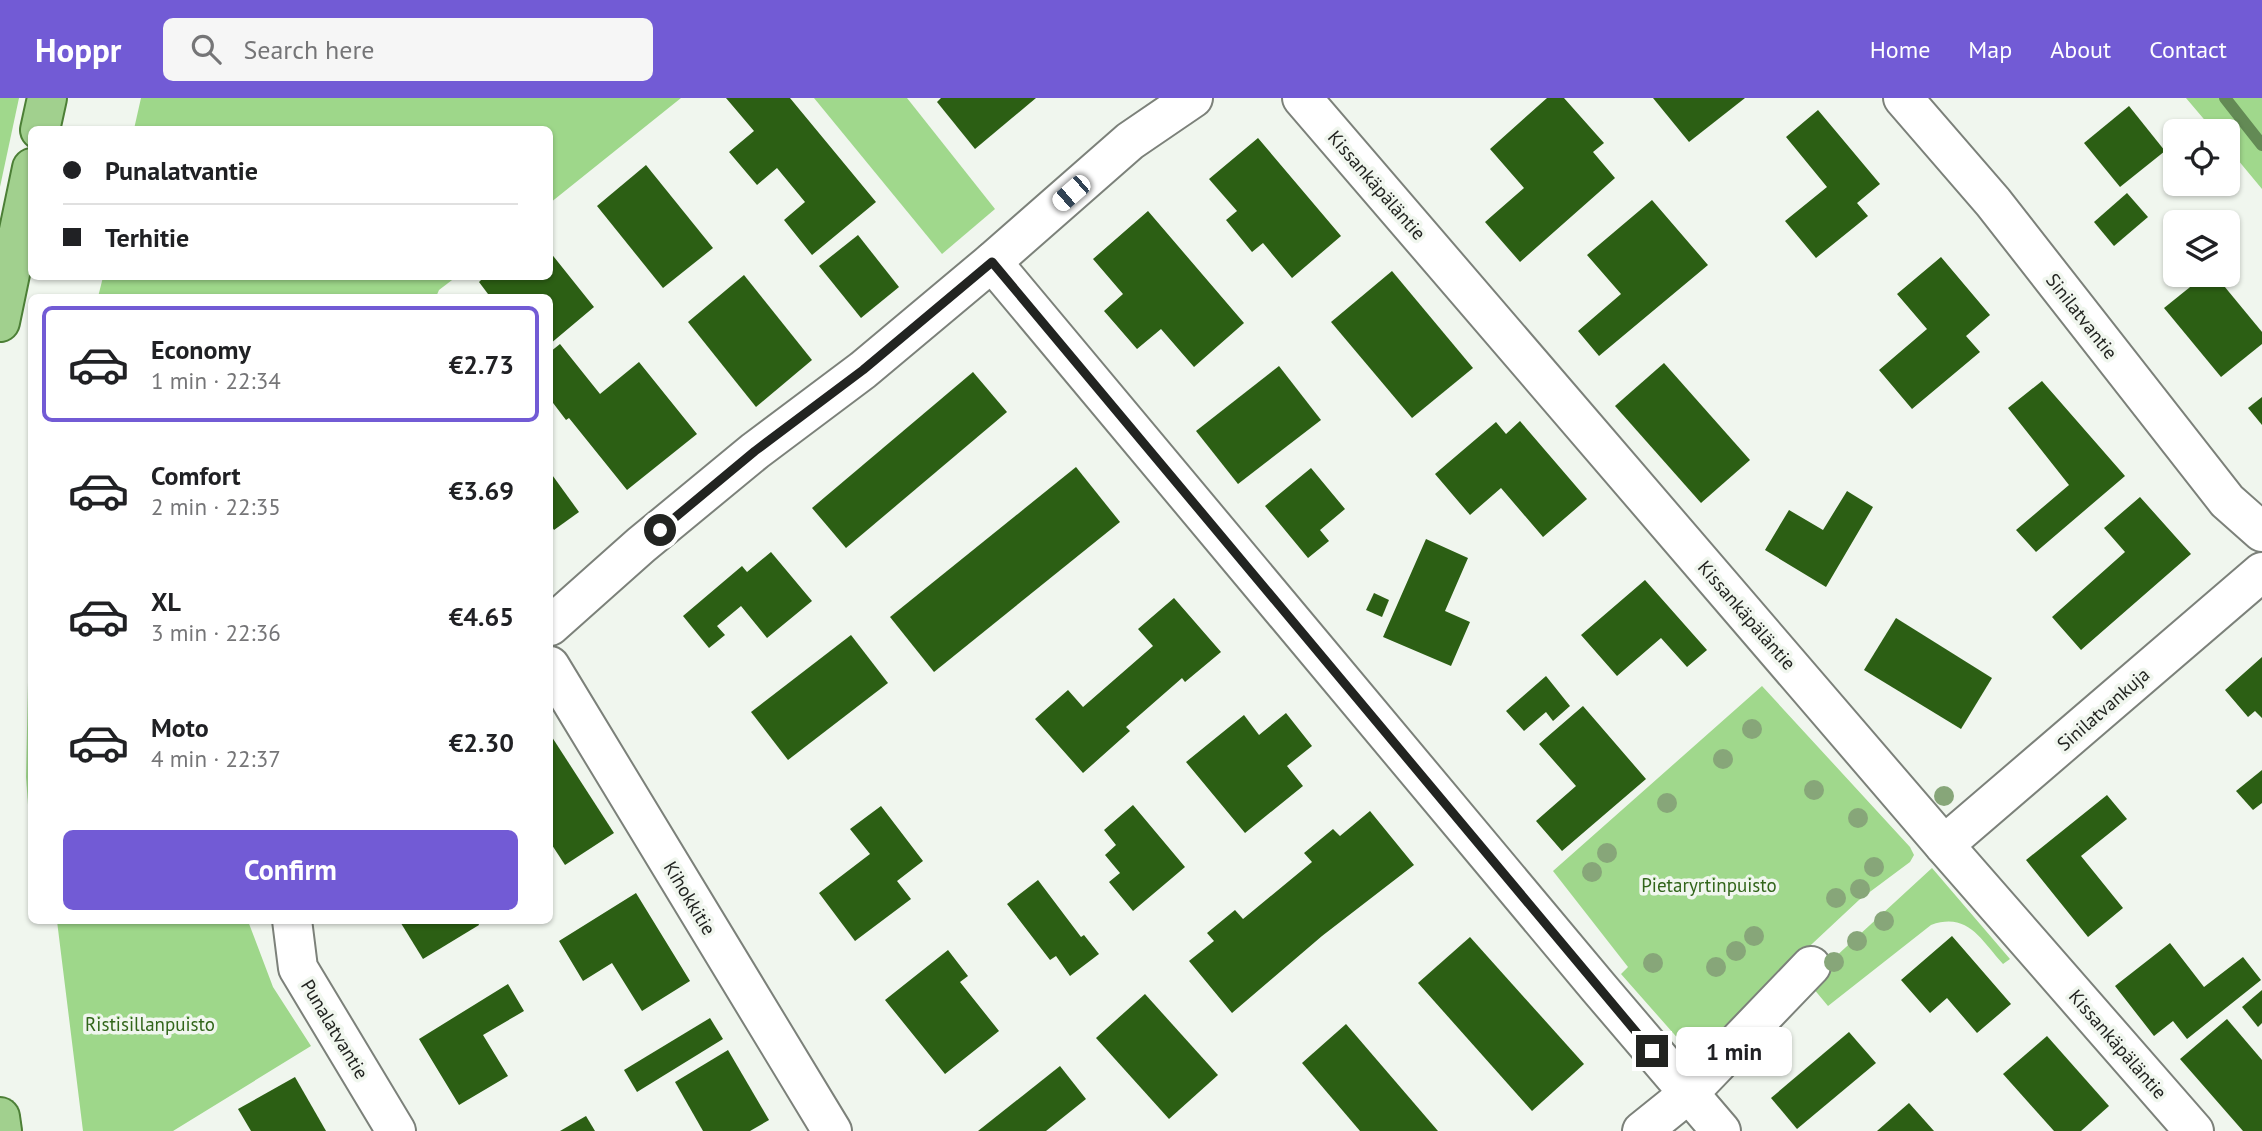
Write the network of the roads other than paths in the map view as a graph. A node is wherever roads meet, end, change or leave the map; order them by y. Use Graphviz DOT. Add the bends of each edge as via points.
graph roads {
  1 [pos="47,98"];
  2 [pos="1193,98"];
  3 [pos="1302,98"];
  4 [pos="1903,98"];
  5 [pos="41,126"];
  6 [pos="28,187"];
  7 [pos="992,262"];
  8 [pos="0,322"];
  9 [pos="2262,532"];
  10 [pos="2262,572"];
  11 [pos="553,623"];
  12 [pos="553,671"];
  13 [pos="1944,845"];
  14 [pos="292,924"];
  15 [pos="1811,966"];
  16 [pos="1688,1094"];
  17 [pos="0,1117"];
  18 [pos="2,1131"];
  19 [pos="396,1131"];
  20 [pos="832,1131"];
  21 [pos="1642,1131"];
  22 [pos="1721,1131"];
  23 [pos="2194,1131"];
  1 -- 5 [label="main road"];
  2 -- 7 [label="street" via="1130,141"];
  3 -- 13 [label="street, Kissankäpäläntie"];
  4 -- 9 [label="street, Sinilatvantie" via="1993,202 2227,500"];
  6 -- 8 [label="main road"];
  7 -- 11 [label="street" via="641,545"];
  7 -- 16 [label="street"];
  10 -- 13 [label="street, Sinilatvankuja"];
  12 -- 20 [label="street, Kihokkitie"];
  13 -- 23 [label="street, Kissankäpäläntie"];
  14 -- 19 [label="street, Punalatvantie" via="298,968"];
  15 -- 16 [label="street"];
  16 -- 21 [label="street"];
  16 -- 22 [label="street"];
  17 -- 18 [label="main road"];
}
